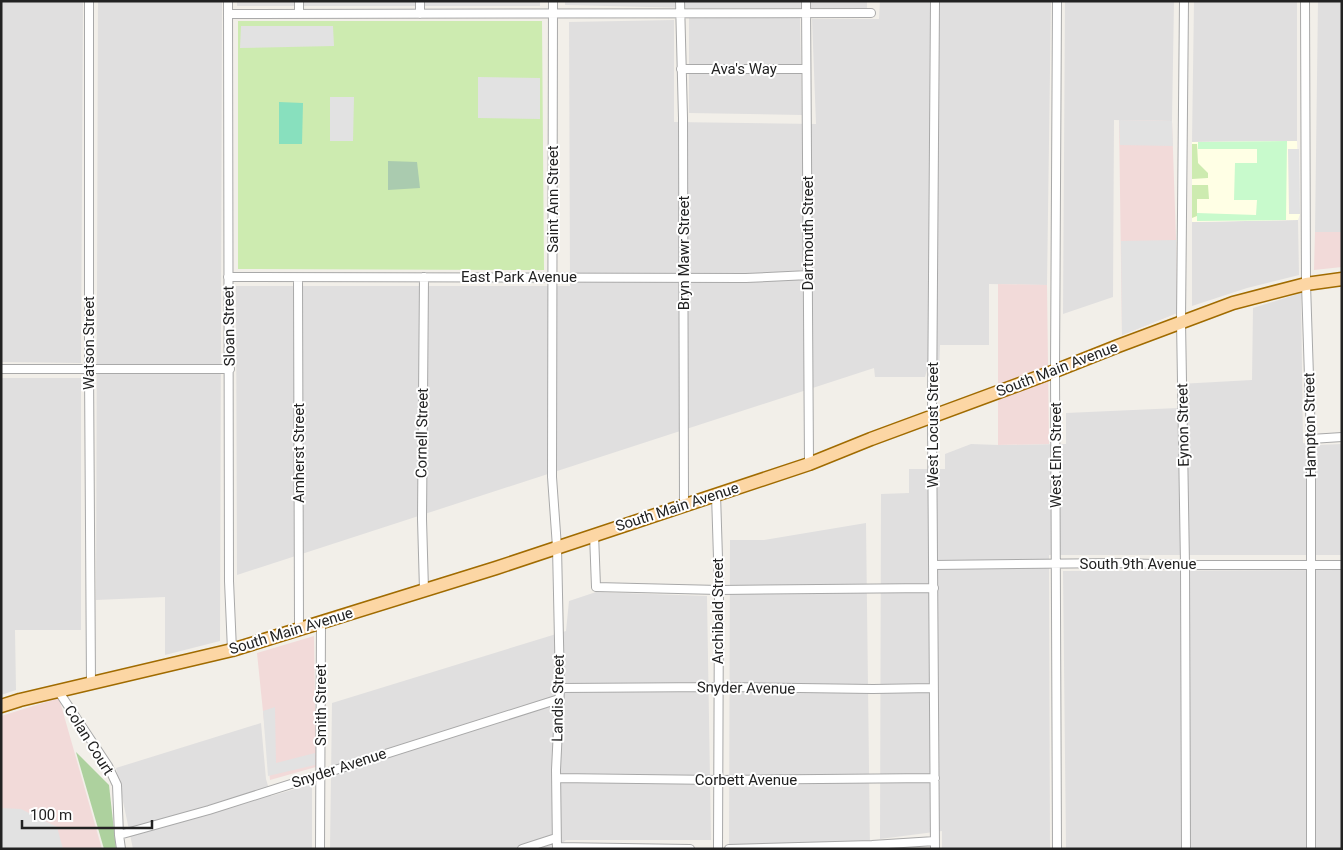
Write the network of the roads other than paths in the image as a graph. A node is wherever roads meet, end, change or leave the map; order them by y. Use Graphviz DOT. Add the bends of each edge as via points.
graph roads {
  1 [pos="89,1"];
  2 [pos="228,1"];
  3 [pos="299,1"];
  4 [pos="420,1"];
  5 [pos="554,1"];
  6 [pos="680,1"];
  7 [pos="806,1"];
  8 [pos="935,1"];
  9 [pos="1057,1"];
  10 [pos="1184,1"];
  11 [pos="1305,1"];
  12 [pos="680,13"];
  13 [pos="806,13"];
  14 [pos="871,13"];
  15 [pos="228,14"];
  16 [pos="299,14"];
  17 [pos="420,14"];
  18 [pos="554,14"];
  19 [pos="681,69"];
  20 [pos="806,69"];
  21 [pos="809,275"];
  22 [pos="228,277"];
  23 [pos="424,277"];
  24 [pos="684,277"];
  25 [pos="298,278"];
  26 [pos="553,278"];
  27 [pos="1342,279"];
  28 [pos="1306,284"];
  29 [pos="1182,321"];
  30 [pos="1,369"];
  31 [pos="89,370"];
  32 [pos="230,370"];
  33 [pos="1055,372"];
  34 [pos="932,416"];
  35 [pos="1342,438"];
  36 [pos="1311,439"];
  37 [pos="809,464"];
  38 [pos="716,494"];
  39 [pos="684,504"];
  40 [pos="594,534"];
  41 [pos="556,547"];
  42 [pos="1056,564"];
  43 [pos="1310,564"];
  44 [pos="1342,564"];
  45 [pos="933,565"];
  46 [pos="1185,565"];
  47 [pos="934,588"];
  48 [pos="424,590"];
  49 [pos="719,590"];
  50 [pos="321,622"];
  51 [pos="299,628"];
  52 [pos="232,650"];
  53 [pos="91,684"];
  54 [pos="718,687"];
  55 [pos="560,688"];
  56 [pos="933,688"];
  57 [pos="58,692"];
  58 [pos="559,699"];
  59 [pos="1,706"];
  60 [pos="320,774"];
  61 [pos="557,778"];
  62 [pos="935,778"];
  63 [pos="718,780"];
  64 [pos="119,835"];
  65 [pos="556,838"];
  66 [pos="935,845"];
  67 [pos="557,848"];
  68 [pos="121,849"];
  69 [pos="320,849"];
  70 [pos="522,849"];
  71 [pos="690,849"];
  72 [pos="718,849"];
  73 [pos="729,849"];
  74 [pos="1057,849"];
  75 [pos="1186,849"];
  76 [pos="1311,849"];
  1 -- 31 [label="street, Watson Street"];
  2 -- 15 [label="street, Sloan Street"];
  3 -- 16 [label="street"];
  4 -- 17 [label="street"];
  5 -- 18 [label="street, Saint Ann Street"];
  6 -- 12 [label="street, Bryn Mawr Street"];
  7 -- 13 [label="street, Dartmouth Street"];
  8 -- 34 [label="street, West Locust Street"];
  9 -- 33 [label="street, West Elm Street"];
  10 -- 29 [label="street, Eynon Street"];
  11 -- 28 [label="street, Hampton Street"];
  12 -- 13 [label="street"];
  12 -- 18 [label="street"];
  12 -- 19 [label="street, Bryn Mawr Street"];
  13 -- 14 [label="street"];
  13 -- 20 [label="street, Dartmouth Street"];
  15 -- 16 [label="street"];
  15 -- 22 [label="street, Sloan Street"];
  16 -- 17 [label="street"];
  17 -- 18 [label="street"];
  18 -- 26 [label="street, Saint Ann Street"];
  19 -- 20 [label="street, Ava's Way"];
  19 -- 24 [label="street, Bryn Mawr Street"];
  20 -- 21 [label="street, Dartmouth Street"];
  21 -- 24 [label="street, East Park Avenue"];
  21 -- 37 [label="street, Dartmouth Street"];
  22 -- 25 [label="street, East Park Avenue"];
  22 -- 32 [label="street, Sloan Street"];
  23 -- 25 [label="street, East Park Avenue"];
  23 -- 26 [label="street, East Park Avenue"];
  23 -- 48 [label="street, Cornell Street"];
  24 -- 26 [label="street, East Park Avenue"];
  24 -- 39 [label="street, Bryn Mawr Street"];
  25 -- 51 [label="street, Amherst Street"];
  26 -- 41 [label="street, Saint Ann Street" via="552,477"];
  27 -- 28 [label="main road, South Main Avenue"];
  28 -- 29 [label="main road, South Main Avenue" via="1246,298"];
  28 -- 36 [label="street, Hampton Street"];
  29 -- 33 [label="main road, South Main Avenue"];
  29 -- 46 [label="street, Eynon Street"];
  30 -- 31 [label="street"];
  31 -- 32 [label="street"];
  31 -- 53 [label="street, Watson Street"];
  32 -- 52 [label="street, Sloan Street" via="229,581"];
  33 -- 34 [label="main road, South Main Avenue"];
  33 -- 42 [label="street, West Elm Street"];
  34 -- 37 [label="main road, South Main Avenue"];
  34 -- 45 [label="street, West Locust Street"];
  35 -- 36 [label="street"];
  36 -- 43 [label="street, Hampton Street"];
  37 -- 38 [label="main road, South Main Avenue"];
  38 -- 39 [label="main road, South Main Avenue"];
  38 -- 49 [label="street, Archibald Street"];
  39 -- 40 [label="main road, South Main Avenue"];
  40 -- 41 [label="main road, South Main Avenue"];
  40 -- 49 [label="street" via="596,586"];
  41 -- 48 [label="main road, South Main Avenue"];
  41 -- 55 [label="street, Landis Street"];
  42 -- 45 [label="street, South 9th Avenue"];
  42 -- 46 [label="street, South 9th Avenue"];
  42 -- 74 [label="street, West Elm Street"];
  43 -- 44 [label="street, South 9th Avenue"];
  43 -- 46 [label="street, South 9th Avenue"];
  43 -- 76 [label="street, Hampton Street"];
  45 -- 47 [label="street, West Locust Street"];
  46 -- 75 [label="street, Eynon Street"];
  47 -- 49 [label="street"];
  47 -- 56 [label="street, West Locust Street"];
  48 -- 50 [label="main road, South Main Avenue"];
  49 -- 54 [label="street, Archibald Street"];
  50 -- 51 [label="main road, South Main Avenue"];
  50 -- 60 [label="street, Smith Street"];
  51 -- 52 [label="main road, South Main Avenue"];
  52 -- 53 [label="main road, South Main Avenue"];
  53 -- 57 [label="main road, South Main Avenue"];
  54 -- 55 [label="street, Snyder Avenue"];
  54 -- 56 [label="street, Snyder Avenue"];
  54 -- 63 [label="street, Archibald Street"];
  55 -- 58 [label="street, Landis Street"];
  56 -- 62 [label="street, West Locust Street"];
  57 -- 59 [label="main road, South Main Avenue"];
  57 -- 64 [label="street, Colan Court" via="108,766 117,785"];
  58 -- 60 [label="street, Snyder Avenue"];
  58 -- 61 [label="street, Landis Street"];
  60 -- 64 [label="street, Snyder Avenue"];
  60 -- 69 [label="street, Smith Street"];
  61 -- 63 [label="street, Corbett Avenue"];
  61 -- 65 [label="street, Landis Street"];
  62 -- 63 [label="street, Corbett Avenue"];
  62 -- 66 [label="street, West Locust Street"];
  63 -- 72 [label="street, Archibald Street"];
  64 -- 68 [label="street, Colan Court"];
  65 -- 67 [label="street, Landis Street"];
  65 -- 70 [label="street"];
  66 -- 73 [label="street"];
  67 -- 71 [label="street"];
}
